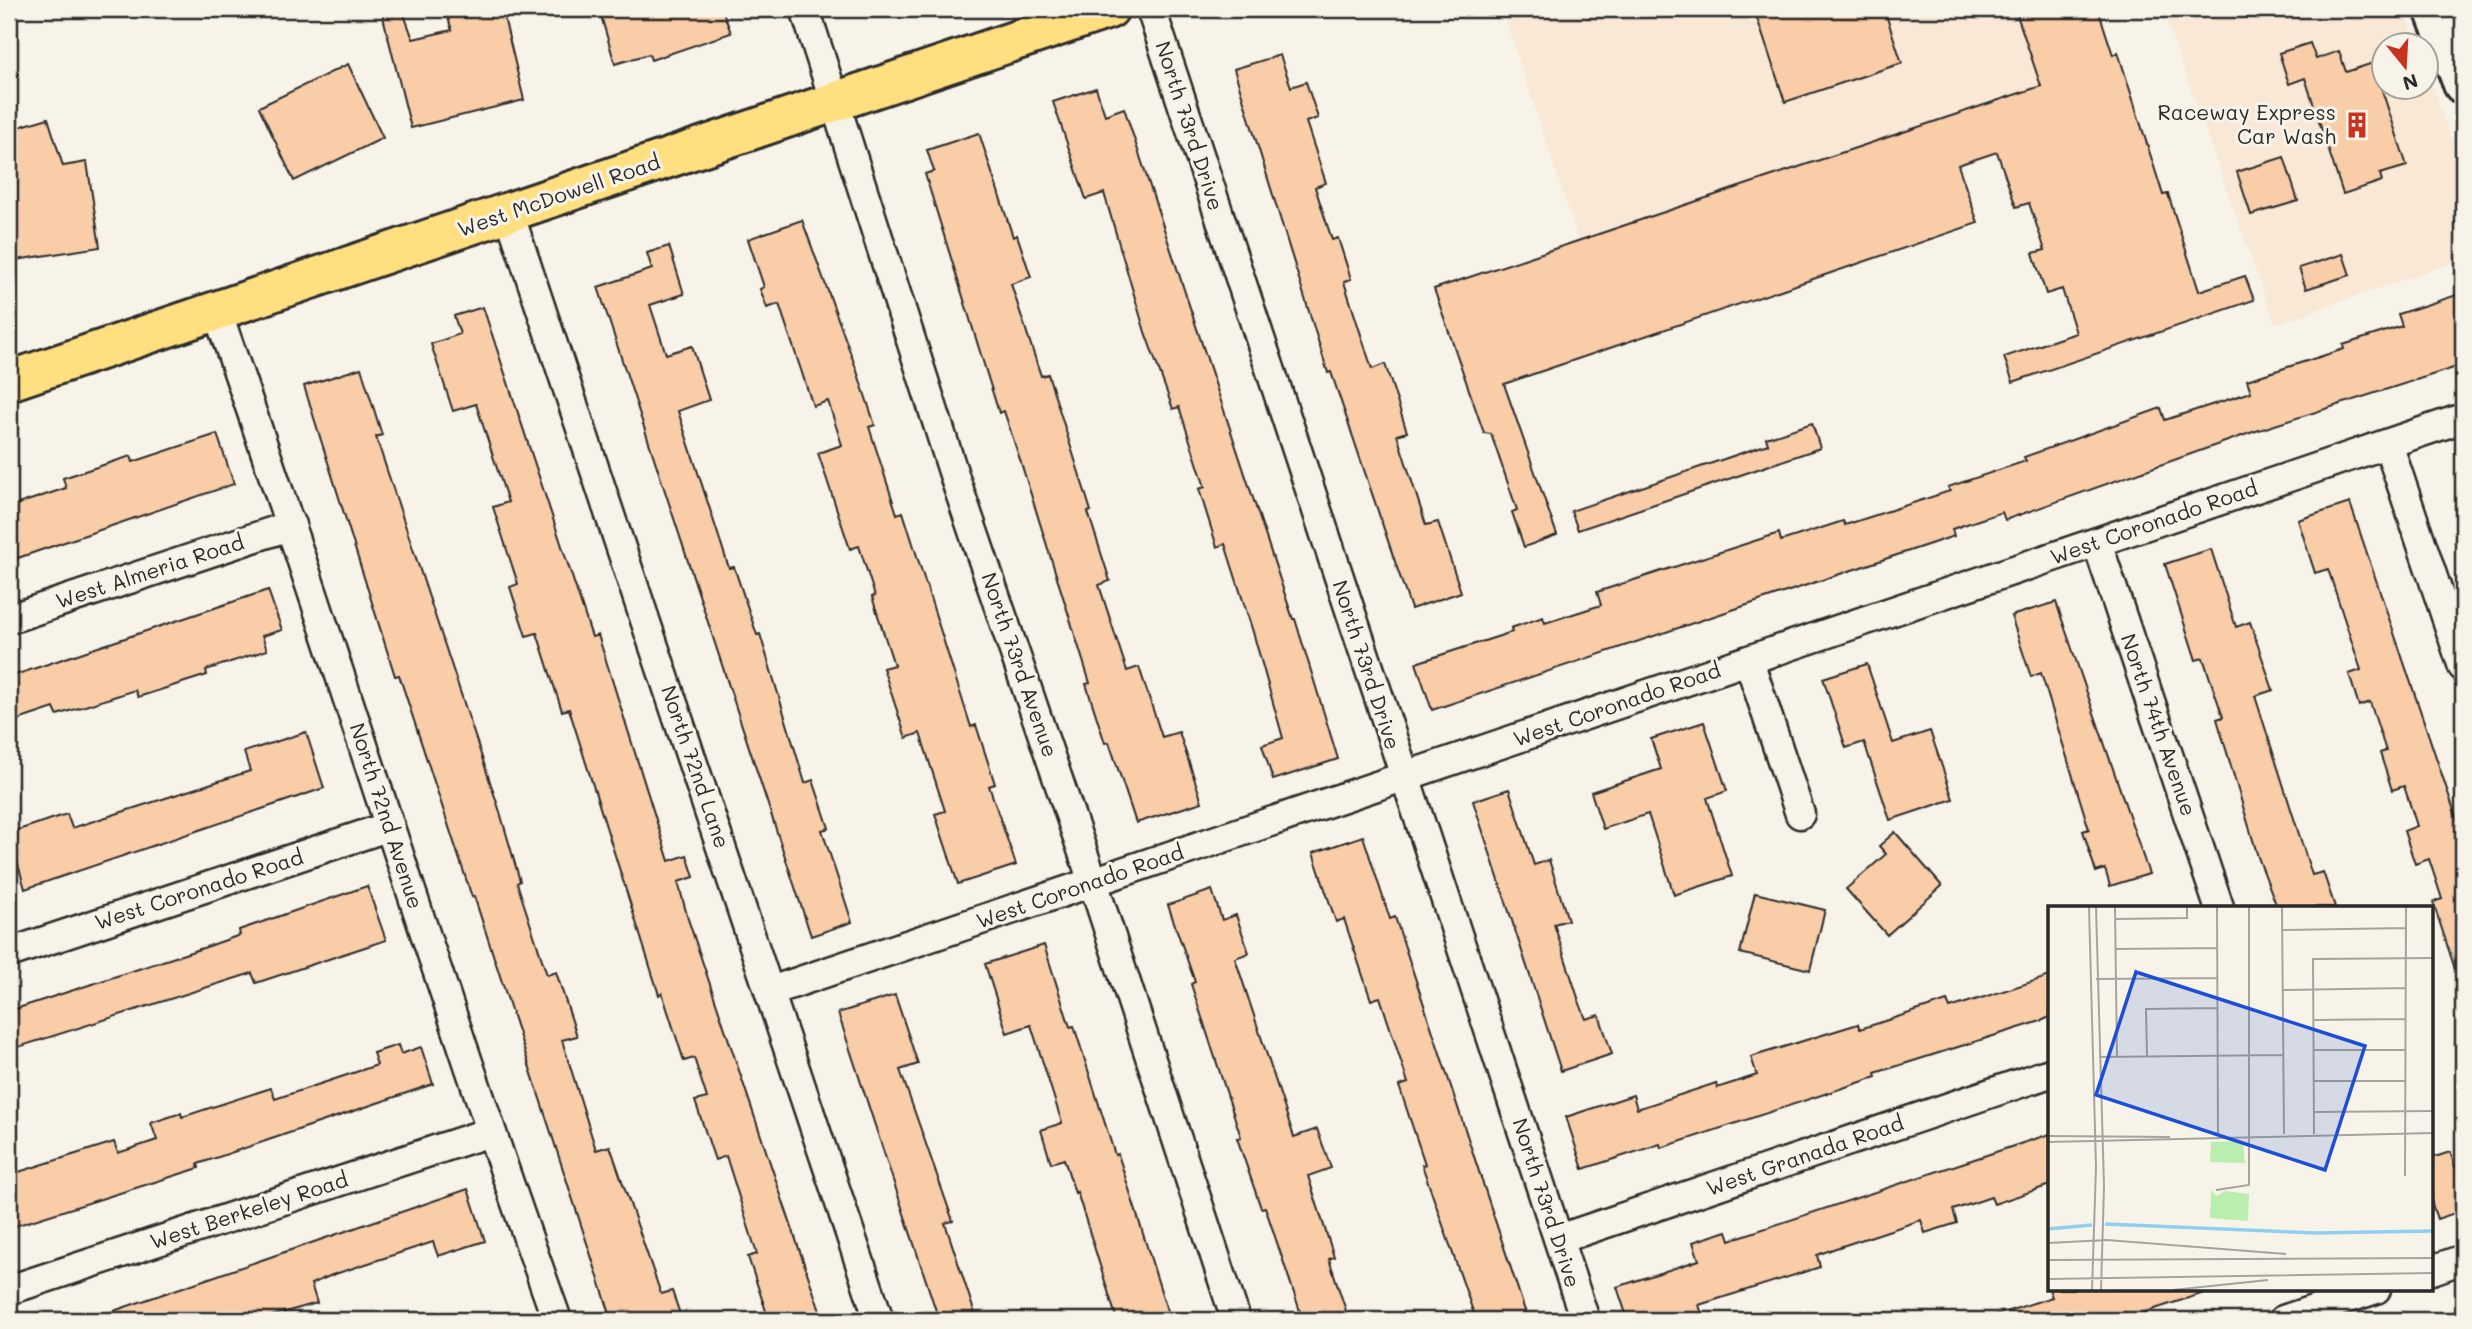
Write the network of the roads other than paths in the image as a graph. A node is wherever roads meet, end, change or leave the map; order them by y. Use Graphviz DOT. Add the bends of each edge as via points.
graph roads {
  1 [pos="805,9"];
  2 [pos="1109,9"];
  3 [pos="1151,9"];
  4 [pos="2434,9"];
  5 [pos="2463,84"];
  6 [pos="834,104"];
  7 [pos="509,214"];
  8 [pos="217,311"];
  9 [pos="9,382"];
  10 [pos="2463,418"];
  11 [pos="2388,444"];
  12 [pos="292,524"];
  13 [pos="2097,542"];
  14 [pos="9,619"];
  15 [pos="1749,661"];
  16 [pos="2463,667"];
  17 [pos="1403,778"];
  18 [pos="1800,814"];
  19 [pos="390,826"];
  20 [pos="1093,882"];
  21 [pos="2219,906"];
  22 [pos="9,953"];
  23 [pos="771,992"];
  24 [pos="2048,1074"];
  25 [pos="490,1132"];
  26 [pos="1559,1239"];
  27 [pos="2463,1259"];
  28 [pos="2434,1269"];
  29 [pos="9,1290"];
  30 [pos="2373,1290"];
  31 [pos="557,1320"];
  32 [pos="879,1320"];
  33 [pos="1236,1320"];
  34 [pos="1585,1320"];
  35 [pos="2283,1320"];
  1 -- 6 [label="street, North 73rd Avenue"];
  2 -- 6 [label="main road, West McDowell Road"];
  3 -- 17 [label="street, North 73rd Drive"];
  4 -- 5 [label="main road"];
  6 -- 7 [label="main road, West McDowell Road"];
  6 -- 20 [label="street, North 73rd Avenue"];
  7 -- 8 [label="main road, West McDowell Road"];
  7 -- 23 [label="street, North 72nd Lane"];
  8 -- 9 [label="main road, West McDowell Road"];
  8 -- 12 [label="street, North 72nd Avenue"];
  10 -- 11 [label="street, West Coronado Road"];
  11 -- 13 [label="street, West Coronado Road"];
  11 -- 16 [label="street"];
  12 -- 14 [label="street, West Almeria Road"];
  12 -- 19 [label="street, North 72nd Avenue"];
  13 -- 15 [label="street, West Coronado Road"];
  13 -- 21 [label="street, North 74th Avenue"];
  15 -- 17 [label="street, West Coronado Road"];
  15 -- 18 [label="street"];
  17 -- 20 [label="street, West Coronado Road"];
  17 -- 26 [label="street, North 73rd Drive"];
  19 -- 22 [label="street, West Coronado Road"];
  19 -- 25 [label="street, North 72nd Avenue"];
  20 -- 23 [label="street, West Coronado Road"];
  20 -- 33 [label="street, North 73rd Avenue"];
  23 -- 32 [label="street, North 72nd Lane"];
  24 -- 26 [label="street, West Granada Road"];
  25 -- 29 [label="street, West Berkeley Road"];
  25 -- 31 [label="street, North 72nd Avenue"];
  26 -- 34 [label="street, North 73rd Drive"];
  27 -- 28 [label="street"];
  30 -- 35 [label="street"];
}
